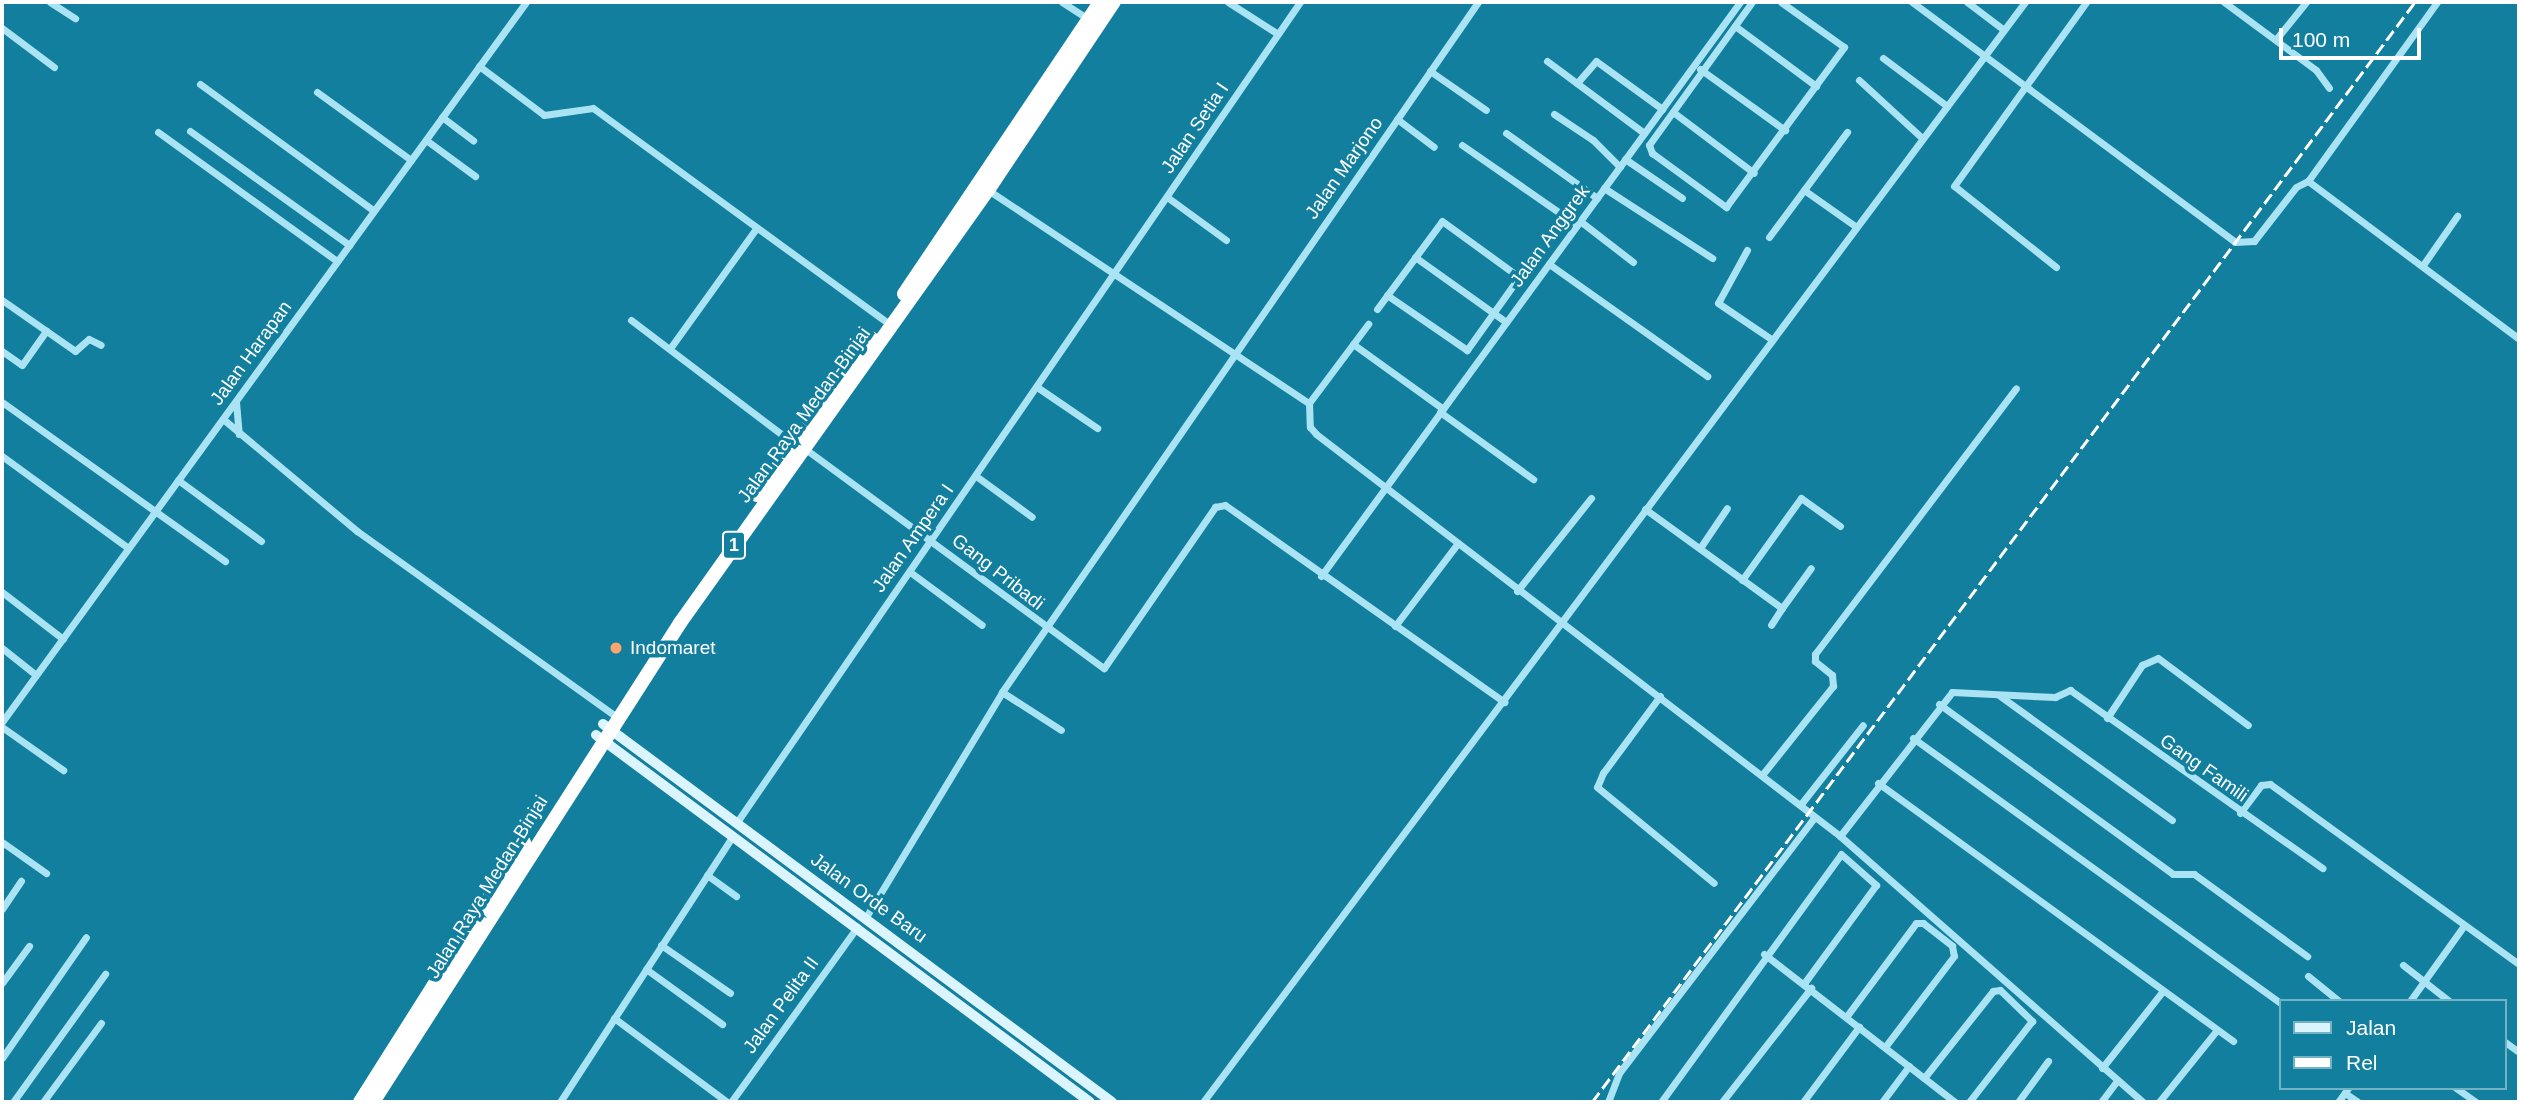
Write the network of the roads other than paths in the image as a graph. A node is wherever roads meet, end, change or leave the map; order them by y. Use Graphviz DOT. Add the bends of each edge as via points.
graph roads {
  1 [pos="50,2"];
  2 [pos="526,2"];
  3 [pos="1062,2"];
  4 [pos="1100,2"];
  5 [pos="1114,2"];
  6 [pos="1228,2"];
  7 [pos="1300,2"];
  8 [pos="1478,2"];
  9 [pos="1740,2"];
  10 [pos="1752,2"];
  11 [pos="1781,2"];
  12 [pos="1912,2"];
  13 [pos="1967,2"];
  14 [pos="2025,2"];
  15 [pos="2086,2"];
  16 [pos="2224,2"];
  17 [pos="2306,2"];
  18 [pos="2437,2"];
  19 [pos="75,18"];
  20 [pos="1088,19"];
  21 [pos="1734,26"];
  22 [pos="2,28"];
  23 [pos="2004,30"];
  24 [pos="1278,34"];
  25 [pos="2277,38"];
  26 [pos="1986,57"];
  27 [pos="1883,58"];
  28 [pos="1547,61"];
  29 [pos="1695,64"];
  30 [pos="479,66"];
  31 [pos="54,67"];
  32 [pos="1430,71"];
  33 [pos="1702,71"];
  34 [pos="1057,76"];
  35 [pos="1859,79"];
  36 [pos="1577,83"];
  37 [pos="200,84"];
  38 [pos="2025,85"];
  39 [pos="1816,86"];
  40 [pos="2329,88"];
  41 [pos="317,92"];
  42 [pos="1947,106"];
  43 [pos="1662,109"];
  44 [pos="1486,110"];
  45 [pos="1673,112"];
  46 [pos="1554,114"];
  47 [pos="442,117"];
  48 [pos="1397,119"];
  49 [pos="1785,130"];
  50 [pos="190,131"];
  51 [pos="158,132"];
  52 [pos="1847,132"];
  53 [pos="1506,133"];
  54 [pos="1644,133"];
  55 [pos="1922,138"];
  56 [pos="426,140"];
  57 [pos="473,140"];
  58 [pos="1462,145"];
  59 [pos="1434,147"];
  60 [pos="1625,159"];
  61 [pos="411,160"];
  62 [pos="1620,167"];
  63 [pos="1754,173"];
  64 [pos="475,176"];
  65 [pos="2308,181"];
  66 [pos="1604,188"];
  67 [pos="988,190"];
  68 [pos="1804,190"];
  69 [pos="1167,197"];
  70 [pos="1597,198"];
  71 [pos="1682,198"];
  72 [pos="374,211"];
  73 [pos="2457,216"];
  74 [pos="1579,223"];
  75 [pos="1855,226"];
  76 [pos="755,230"];
  77 [pos="1769,237"];
  78 [pos="1226,240"];
  79 [pos="349,245"];
  80 [pos="1747,250"];
  81 [pos="1415,257"];
  82 [pos="1712,258"];
  83 [pos="337,261"];
  84 [pos="1633,262"];
  85 [pos="1549,264"];
  86 [pos="2423,265"];
  87 [pos="2056,267"];
  88 [pos="1116,272"];
  89 [pos="1387,295"];
  90 [pos="2,300"];
  91 [pos="1377,309"];
  92 [pos="1495,313"];
  93 [pos="631,320"];
  94 [pos="885,321"];
  95 [pos="1506,322"];
  96 [pos="1368,324"];
  97 [pos="46,331"];
  98 [pos="1771,339"];
  99 [pos="2519,339"];
  100 [pos="1353,344"];
  101 [pos="101,345"];
  102 [pos="671,347"];
  103 [pos="2,351"];
  104 [pos="1237,352"];
  105 [pos="1707,376"];
  106 [pos="1037,387"];
  107 [pos="2017,388"];
  108 [pos="236,401"];
  109 [pos="2,402"];
  110 [pos="1309,403"];
  111 [pos="1442,410"];
  112 [pos="223,419"];
  113 [pos="1097,428"];
  114 [pos="239,434"];
  115 [pos="797,444"];
  116 [pos="2,456"];
  117 [pos="975,476"];
  118 [pos="1533,479"];
  119 [pos="178,480"];
  120 [pos="1385,488"];
  121 [pos="1591,498"];
  122 [pos="1727,508"];
  123 [pos="1645,509"];
  124 [pos="155,512"];
  125 [pos="1032,517"];
  126 [pos="1840,526"];
  127 [pos="931,540"];
  128 [pos="261,541"];
  129 [pos="1458,542"];
  130 [pos="128,548"];
  131 [pos="1700,548"];
  132 [pos="225,561"];
  133 [pos="1811,568"];
  134 [pos="909,572"];
  135 [pos="1321,576"];
  136 [pos="1742,580"];
  137 [pos="1517,591"];
  138 [pos="2,592"];
  139 [pos="1782,608"];
  140 [pos="1561,622"];
  141 [pos="982,625"];
  142 [pos="1771,625"];
  143 [pos="1395,626"];
  144 [pos="1046,628"];
  145 [pos="63,639"];
  146 [pos="2,648"];
  147 [pos="36,675"];
  148 [pos="1002,692"];
  149 [pos="1660,695"];
  150 [pos="1999,695"];
  151 [pos="1504,702"];
  152 [pos="1939,704"];
  153 [pos="2107,718"];
  154 [pos="2,725"];
  155 [pos="1863,725"];
  156 [pos="2248,725"];
  157 [pos="607,727"];
  158 [pos="1061,730"];
  159 [pos="1913,738"];
  160 [pos="62,769"];
  161 [pos="1762,775"];
  162 [pos="1878,783"];
  163 [pos="1801,804"];
  164 [pos="2240,813"];
  165 [pos="1815,817"];
  166 [pos="2172,820"];
  167 [pos="737,822"];
  168 [pos="733,836"];
  169 [pos="1840,836"];
  170 [pos="2,842"];
  171 [pos="2322,868"];
  172 [pos="46,873"];
  173 [pos="707,875"];
  174 [pos="21,881"];
  175 [pos="1714,883"];
  176 [pos="736,896"];
  177 [pos="2,909"];
  178 [pos="866,918"];
  179 [pos="857,927"];
  180 [pos="2463,927"];
  181 [pos="86,937"];
  182 [pos="661,945"];
  183 [pos="29,946"];
  184 [pos="1764,954"];
  185 [pos="2306,956"];
  186 [pos="2519,964"];
  187 [pos="2403,965"];
  188 [pos="646,969"];
  189 [pos="105,974"];
  190 [pos="2308,976"];
  191 [pos="947,977"];
  192 [pos="2424,982"];
  193 [pos="2,983"];
  194 [pos="1808,985"];
  195 [pos="938,988"];
  196 [pos="2162,992"];
  197 [pos="730,993"];
  198 [pos="2337,999"];
  199 [pos="2411,999"];
  200 [pos="2446,999"];
  201 [pos="2280,1002"];
  202 [pos="1846,1017"];
  203 [pos="614,1018"];
  204 [pos="101,1023"];
  205 [pos="722,1024"];
  206 [pos="1859,1027"];
  207 [pos="2216,1031"];
  208 [pos="2233,1041"];
  209 [pos="1885,1047"];
  210 [pos="2,1058"];
  211 [pos="2048,1061"];
  212 [pos="1909,1066"];
  213 [pos="1066,1068"];
  214 [pos="2102,1068"];
  215 [pos="1059,1078"];
  216 [pos="1924,1078"];
  217 [pos="2117,1081"];
  218 [pos="2459,1090"];
  219 [pos="2346,1091"];
  220 [pos="13,1102"];
  221 [pos="43,1102"];
  222 [pos="360,1102"];
  223 [pos="373,1102"];
  224 [pos="560,1102"];
  225 [pos="729,1102"];
  226 [pos="1090,1102"];
  227 [pos="1112,1102"];
  228 [pos="1203,1102"];
  229 [pos="1608,1102"];
  230 [pos="1661,1102"];
  231 [pos="1722,1102"];
  232 [pos="1803,1102"];
  233 [pos="1882,1102"];
  234 [pos="1955,1102"];
  235 [pos="1969,1102"];
  236 [pos="2018,1102"];
  237 [pos="2102,1102"];
  238 [pos="2143,1102"];
  239 [pos="2159,1102"];
  240 [pos="2338,1102"];
  241 [pos="2358,1102"];
  242 [pos="2476,1102"];
  1 -- 19 [label="street"];
  2 -- 30 [label="street, Jalan Harapan"];
  3 -- 20 [label="street"];
  4 -- 20 [label="highway, Jalan Raya Medan-Binjai / 1"];
  5 -- 34 [label="highway, Jalan Raya Medan-Binjai / 1"];
  6 -- 24 [label="street"];
  7 -- 24 [label="street, Jalan Setia I"];
  8 -- 32 [label="street, Jalan Marjono"];
  9 -- 29 [label="street, Jalan Anggrek"];
  10 -- 21 [label="street"];
  11 -- 39 [label="street" via="1844,46"];
  12 -- 26 [label="street"];
  13 -- 23 [label="street"];
  14 -- 23 [label="street"];
  15 -- 38 [label="street"];
  16 -- 25 [label="street"];
  17 -- 25 [label="street"];
  18 -- 65 [label="street"];
  20 -- 34 [label="highway, Jalan Raya Medan-Binjai / 1"];
  21 -- 33 [label="street"];
  21 -- 39 [label="street"];
  22 -- 31 [label="street"];
  23 -- 26 [label="street"];
  24 -- 69 [label="street, Jalan Setia I"];
  25 -- 40 [label="street" via="2316,70"];
  26 -- 38 [label="street"];
  26 -- 42 [label="street"];
  27 -- 42 [label="street"];
  28 -- 36 [label="street"];
  29 -- 33 [label="street"];
  29 -- 43 [label="street, Jalan Anggrek"];
  30 -- 47 [label="street, Jalan Harapan"];
  30 -- 76 [label="street" via="544,115 593,108"];
  32 -- 44 [label="street"];
  32 -- 48 [label="street, Jalan Marjono"];
  33 -- 45 [label="street"];
  33 -- 49 [label="street"];
  34 -- 67 [label="highway, Jalan Raya Medan-Binjai / 1"];
  34 -- 94 [label="highway, Jalan Raya Medan-Binjai / 1"];
  35 -- 55 [label="street"];
  36 -- 43 [label="street" via="1596,61"];
  36 -- 54 [label="street"];
  37 -- 72 [label="street"];
  38 -- 65 [label="street" via="2235,242 2254,241 2296,187"];
  38 -- 87 [label="street" via="1954,186"];
  39 -- 49 [label="street"];
  41 -- 61 [label="street"];
  42 -- 55 [label="street"];
  43 -- 54 [label="street, Jalan Anggrek"];
  45 -- 63 [label="street"];
  45 -- 63 [label="street" via="1650,149 1721,206 1730,205"];
  46 -- 62 [label="street" via="1593,140"];
  47 -- 56 [label="street, Jalan Harapan"];
  47 -- 57 [label="street"];
  48 -- 59 [label="street"];
  48 -- 104 [label="street, Jalan Marjono"];
  49 -- 63 [label="street"];
  50 -- 79 [label="street"];
  51 -- 83 [label="street"];
  52 -- 68 [label="street"];
  53 -- 70 [label="street"];
  54 -- 60 [label="street, Jalan Anggrek"];
  55 -- 75 [label="street"];
  56 -- 61 [label="street, Jalan Harapan"];
  56 -- 64 [label="street"];
  58 -- 74 [label="street"];
  60 -- 62 [label="street, Jalan Anggrek"];
  60 -- 71 [label="street"];
  61 -- 72 [label="street, Jalan Harapan"];
  62 -- 66 [label="street, Jalan Anggrek"];
  65 -- 86 [label="street"];
  66 -- 70 [label="street, Jalan Anggrek"];
  66 -- 82 [label="street"];
  67 -- 88 [label="street"];
  67 -- 115 [label="highway, Jalan Raya Medan-Binjai / 1"];
  68 -- 75 [label="street"];
  68 -- 77 [label="street"];
  69 -- 78 [label="street"];
  69 -- 88 [label="street, Jalan Setia I"];
  70 -- 74 [label="street, Jalan Anggrek"];
  72 -- 79 [label="street, Jalan Harapan"];
  73 -- 86 [label="street"];
  74 -- 84 [label="street"];
  74 -- 85 [label="street, Jalan Anggrek"];
  75 -- 98 [label="street"];
  76 -- 94 [label="street"];
  76 -- 102 [label="street"];
  79 -- 83 [label="street, Jalan Harapan"];
  80 -- 98 [label="street" via="1718,303"];
  81 -- 89 [label="street"];
  81 -- 92 [label="street"];
  81 -- 92 [label="street" via="1445,222 1519,277"];
  83 -- 108 [label="street, Jalan Harapan"];
  85 -- 95 [label="street, Jalan Anggrek"];
  85 -- 105 [label="street"];
  86 -- 99 [label="street"];
  88 -- 104 [label="street"];
  88 -- 106 [label="street, Jalan Ampera I"];
  89 -- 91 [label="street"];
  89 -- 92 [label="street" via="1461,350 1471,347"];
  90 -- 97 [label="street"];
  92 -- 95 [label="street"];
  93 -- 102 [label="street, Gang Pribadi"];
  94 -- 115 [label="highway, Jalan Raya Medan-Binjai / 1"];
  95 -- 111 [label="street, Jalan Anggrek"];
  96 -- 100 [label="street"];
  97 -- 101 [label="street" via="75,351 89,339"];
  97 -- 103 [label="street" via="22,365"];
  98 -- 123 [label="street"];
  100 -- 110 [label="street"];
  100 -- 111 [label="street"];
  102 -- 115 [label="street, Gang Pribadi"];
  104 -- 110 [label="street"];
  104 -- 144 [label="street, Jalan Marjono"];
  106 -- 113 [label="street"];
  106 -- 117 [label="street, Jalan Ampera I"];
  107 -- 161 [label="street" via="1815,654 1815,661 1832,675 1833,686"];
  108 -- 112 [label="street, Jalan Harapan"];
  108 -- 114 [label="street"];
  109 -- 124 [label="street"];
  110 -- 120 [label="street" via="1310,427 1316,434"];
  111 -- 118 [label="street"];
  111 -- 120 [label="street, Jalan Anggrek"];
  112 -- 114 [label="street"];
  112 -- 119 [label="street, Jalan Harapan"];
  114 -- 157 [label="street"];
  115 -- 127 [label="street, Gang Pribadi"];
  115 -- 157 [label="highway, Jalan Raya Medan-Binjai / 1"];
  116 -- 130 [label="street"];
  117 -- 125 [label="street"];
  117 -- 127 [label="street, Jalan Ampera I"];
  119 -- 124 [label="street, Jalan Harapan"];
  119 -- 128 [label="street"];
  120 -- 129 [label="street"];
  120 -- 135 [label="street, Jalan Anggrek"];
  121 -- 137 [label="street"];
  122 -- 131 [label="street"];
  123 -- 131 [label="street"];
  123 -- 140 [label="street"];
  124 -- 130 [label="street, Jalan Harapan"];
  124 -- 132 [label="street"];
  126 -- 136 [label="street" via="1801,498"];
  127 -- 134 [label="street, Jalan Ampera I"];
  127 -- 144 [label="street, Gang Pribadi"];
  129 -- 137 [label="street"];
  129 -- 143 [label="street"];
  130 -- 145 [label="street, Jalan Harapan"];
  131 -- 136 [label="street"];
  133 -- 139 [label="street"];
  134 -- 141 [label="street"];
  134 -- 167 [label="street, Jalan Ampera I"];
  135 -- 143 [label="street"];
  135 -- 144 [label="street, Gang Pribadi" via="1220,504 1104,668"];
  136 -- 139 [label="street"];
  137 -- 140 [label="street"];
  138 -- 145 [label="street"];
  139 -- 142 [label="street"];
  140 -- 149 [label="street"];
  140 -- 151 [label="street"];
  143 -- 151 [label="street"];
  144 -- 148 [label="street, Jalan Marjono"];
  145 -- 147 [label="street, Jalan Harapan"];
  146 -- 147 [label="street"];
  147 -- 154 [label="street, Jalan Harapan"];
  148 -- 158 [label="street"];
  148 -- 178 [label="street, Jalan Marjono"];
  149 -- 161 [label="street"];
  149 -- 175 [label="street" via="1603,772 1597,787"];
  150 -- 152 [label="street" via="1952,692"];
  150 -- 153 [label="street, Gang Famili" via="2019,692 2055,698 2070,690"];
  150 -- 166 [label="street"];
  151 -- 228 [label="street"];
  152 -- 159 [label="street"];
  152 -- 185 [label="street" via="2173,874 2194,874"];
  153 -- 156 [label="street" via="2143,666 2158,658"];
  153 -- 164 [label="street, Gang Famili"];
  154 -- 160 [label="street"];
  155 -- 163 [label="street"];
  157 -- 167 [label="main road, Jalan Orde Baru"];
  157 -- 168 [label="main road, Jalan Orde Baru"];
  157 -- 222 [label="highway, Jalan Raya Medan-Binjai / 1"];
  157 -- 223 [label="highway, Jalan Raya Medan-Binjai / 1"];
  159 -- 162 [label="street"];
  159 -- 201 [label="street"];
  161 -- 163 [label="street"];
  162 -- 169 [label="street"];
  162 -- 196 [label="street"];
  163 -- 165 [label="street"];
  164 -- 171 [label="street, Gang Famili"];
  164 -- 180 [label="street" via="2261,785 2270,784"];
  165 -- 169 [label="street"];
  165 -- 229 [label="street" via="1619,1073"];
  167 -- 178 [label="main road, Jalan Orde Baru"];
  168 -- 173 [label="street"];
  168 -- 179 [label="main road, Jalan Orde Baru"];
  169 -- 214 [label="street"];
  170 -- 172 [label="street"];
  173 -- 176 [label="street"];
  173 -- 182 [label="street"];
  174 -- 177 [label="street"];
  178 -- 191 [label="main road, Jalan Orde Baru"];
  179 -- 195 [label="main road, Jalan Orde Baru"];
  179 -- 225 [label="street, Jalan Pelita II"];
  180 -- 186 [label="street"];
  180 -- 192 [label="street"];
  181 -- 210 [label="street"];
  182 -- 188 [label="street"];
  182 -- 197 [label="street"];
  183 -- 193 [label="street"];
  184 -- 194 [label="street"];
  184 -- 194 [label="street" via="1843,855 1876,885"];
  184 -- 230 [label="street"];
  187 -- 192 [label="street"];
  188 -- 203 [label="street"];
  188 -- 205 [label="street"];
  189 -- 220 [label="street"];
  190 -- 198 [label="street"];
  191 -- 195 [label="main road"];
  191 -- 213 [label="main road, Jalan Orde Baru"];
  192 -- 199 [label="street"];
  192 -- 200 [label="street"];
  194 -- 202 [label="street"];
  194 -- 231 [label="street"];
  195 -- 215 [label="main road, Jalan Orde Baru"];
  196 -- 207 [label="street"];
  196 -- 214 [label="street"];
  202 -- 206 [label="street"];
  202 -- 209 [label="street" via="1916,923 1923,923 1952,946 1954,956"];
  203 -- 224 [label="street"];
  203 -- 225 [label="street"];
  204 -- 221 [label="street"];
  206 -- 209 [label="street"];
  206 -- 232 [label="street"];
  207 -- 208 [label="street"];
  207 -- 239 [label="street"];
  209 -- 212 [label="street"];
  211 -- 236 [label="street"];
  212 -- 216 [label="street"];
  212 -- 233 [label="street"];
  213 -- 215 [label="main road"];
  213 -- 227 [label="main road, Jalan Orde Baru"];
  214 -- 217 [label="street"];
  215 -- 226 [label="main road, Jalan Orde Baru"];
  216 -- 234 [label="street"];
  216 -- 235 [label="street" via="1993,991 2000,990 2032,1021"];
  217 -- 237 [label="street"];
  217 -- 238 [label="street"];
  218 -- 242 [label="street"];
  219 -- 240 [label="street"];
  219 -- 241 [label="street"];
}
